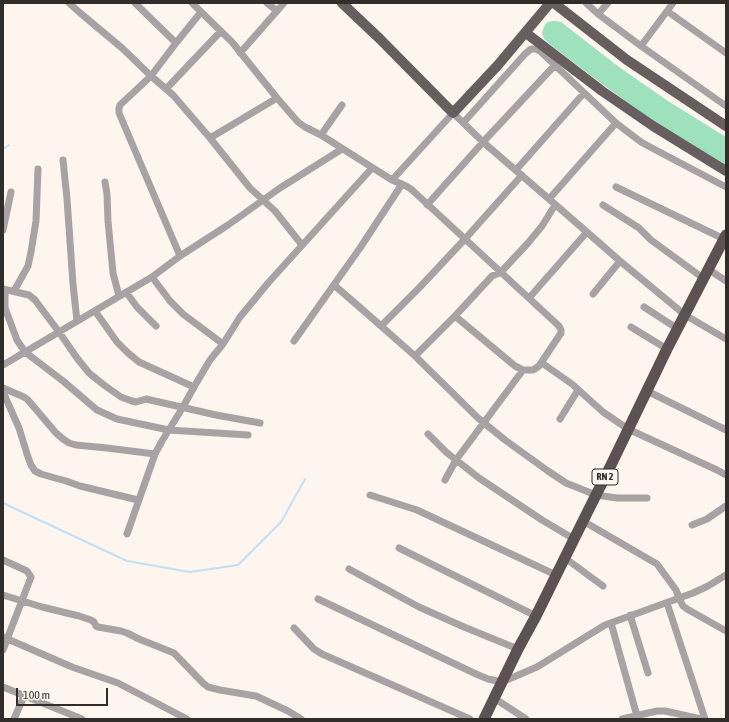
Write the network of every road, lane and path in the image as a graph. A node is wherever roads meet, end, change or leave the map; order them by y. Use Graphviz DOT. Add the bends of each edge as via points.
graph roads {
  1 [pos="69,3"];
  2 [pos="135,3"];
  3 [pos="192,3"];
  4 [pos="267,3"];
  5 [pos="284,3"];
  6 [pos="342,3"];
  7 [pos="550,3"];
  8 [pos="554,3"];
  9 [pos="586,3"];
  10 [pos="608,3"];
  11 [pos="673,3"];
  12 [pos="277,11"];
  13 [pos="667,11"];
  14 [pos="201,12"];
  15 [pos="598,14"];
  16 [pos="221,31"];
  17 [pos="526,32"];
  18 [pos="176,43"];
  19 [pos="641,46"];
  20 [pos="240,53"];
  21 [pos="726,53"];
  22 [pos="555,65"];
  23 [pos="151,76"];
  24 [pos="166,89"];
  25 [pos="584,94"];
  26 [pos="277,98"];
  27 [pos="342,105"];
  28 [pos="726,106"];
  29 [pos="453,113"];
  30 [pos="463,123"];
  31 [pos="616,123"];
  32 [pos="726,126"];
  33 [pos="321,135"];
  34 [pos="210,138"];
  35 [pos="483,142"];
  36 [pos="342,149"];
  37 [pos="63,160"];
  38 [pos="372,168"];
  39 [pos="38,169"];
  40 [pos="516,170"];
  41 [pos="726,171"];
  42 [pos="522,175"];
  43 [pos="392,180"];
  44 [pos="104,182"];
  45 [pos="402,184"];
  46 [pos="616,187"];
  47 [pos="726,187"];
  48 [pos="11,192"];
  49 [pos="549,199"];
  50 [pos="264,200"];
  51 [pos="556,204"];
  52 [pos="603,204"];
  53 [pos="427,205"];
  54 [pos="3,230"];
  55 [pos="586,232"];
  56 [pos="725,236"];
  57 [pos="466,239"];
  58 [pos="302,245"];
  59 [pos="180,256"];
  60 [pos="620,261"];
  61 [pos="501,272"];
  62 [pos="706,273"];
  63 [pos="152,277"];
  64 [pos="726,281"];
  65 [pos="334,285"];
  66 [pos="4,289"];
  67 [pos="14,291"];
  68 [pos="122,294"];
  69 [pos="593,294"];
  70 [pos="529,298"];
  71 [pos="644,307"];
  72 [pos="95,311"];
  73 [pos="685,314"];
  74 [pos="455,316"];
  75 [pos="77,321"];
  76 [pos="156,326"];
  77 [pos="381,326"];
  78 [pos="631,327"];
  79 [pos="678,329"];
  80 [pos="59,332"];
  81 [pos="726,339"];
  82 [pos="294,341"];
  83 [pos="223,344"];
  84 [pos="667,349"];
  85 [pos="25,352"];
  86 [pos="415,356"];
  87 [pos="542,363"];
  88 [pos="3,364"];
  89 [pos="523,370"];
  90 [pos="194,387"];
  91 [pos="3,388"];
  92 [pos="578,390"];
  93 [pos="647,391"];
  94 [pos="3,392"];
  95 [pos="183,407"];
  96 [pos="560,419"];
  97 [pos="260,423"];
  98 [pos="484,423"];
  99 [pos="726,429"];
  100 [pos="168,430"];
  101 [pos="628,430"];
  102 [pos="428,434"];
  103 [pos="248,435"];
  104 [pos="155,454"];
  105 [pos="456,460"];
  106 [pos="726,475"];
  107 [pos="445,480"];
  108 [pos="370,495"];
  109 [pos="596,495"];
  110 [pos="647,498"];
  111 [pos="138,500"];
  112 [pos="726,506"];
  113 [pos="583,521"];
  114 [pos="692,525"];
  115 [pos="126,534"];
  116 [pos="574,539"];
  117 [pos="399,548"];
  118 [pos="565,558"];
  119 [pos="3,560"];
  120 [pos="349,570"];
  121 [pos="556,575"];
  122 [pos="726,575"];
  123 [pos="603,586"];
  124 [pos="3,595"];
  125 [pos="318,598"];
  126 [pos="679,598"];
  127 [pos="22,601"];
  128 [pos="667,602"];
  129 [pos="536,616"];
  130 [pos="630,616"];
  131 [pos="611,622"];
  132 [pos="294,628"];
  133 [pos="726,631"];
  134 [pos="5,638"];
  135 [pos="518,649"];
  136 [pos="3,650"];
  137 [pos="648,673"];
  138 [pos="502,682"];
  139 [pos="3,687"];
  140 [pos="24,696"];
  141 [pos="494,698"];
  142 [pos="637,716"];
  143 [pos="71,717"];
  144 [pos="14,719"];
  145 [pos="82,719"];
  146 [pos="187,719"];
  147 [pos="301,719"];
  148 [pos="470,719"];
  149 [pos="484,719"];
  150 [pos="526,719"];
  151 [pos="622,719"];
  152 [pos="701,719"];
  153 [pos="705,719"];
  1 -- 23 [label="street"];
  2 -- 18 [label="street"];
  3 -- 14 [label="street"];
  4 -- 12 [label="street"];
  5 -- 12 [label="street"];
  6 -- 29 [label="main road"];
  7 -- 17 [label="main road"];
  8 -- 32 [label="main road" via="628,60"];
  9 -- 15 [label="street"];
  10 -- 15 [label="street"];
  11 -- 13 [label="street"];
  12 -- 20 [label="street"];
  13 -- 19 [label="street"];
  13 -- 21 [label="street"];
  14 -- 16 [label="street"];
  14 -- 18 [label="street"];
  15 -- 19 [label="street"];
  16 -- 20 [label="street"];
  16 -- 24 [label="street"];
  17 -- 29 [label="main road"];
  17 -- 41 [label="main road" via="646,122"];
  18 -- 23 [label="street"];
  19 -- 28 [label="street"];
  20 -- 26 [label="street"];
  22 -- 25 [label="street"];
  22 -- 30 [label="street" via="538,50 528,51"];
  22 -- 35 [label="street"];
  23 -- 24 [label="street"];
  23 -- 59 [label="street" via="119,108"];
  24 -- 34 [label="street"];
  25 -- 31 [label="street"];
  25 -- 40 [label="street"];
  26 -- 33 [label="street" via="298,122"];
  26 -- 34 [label="street"];
  27 -- 33 [label="street"];
  29 -- 30 [label="street"];
  29 -- 43 [label="street"];
  30 -- 35 [label="street"];
  31 -- 47 [label="street" via="641,142"];
  31 -- 49 [label="street"];
  33 -- 36 [label="street"];
  34 -- 50 [label="street" via="250,188"];
  35 -- 40 [label="street"];
  35 -- 53 [label="street"];
  36 -- 38 [label="street"];
  36 -- 50 [label="street"];
  37 -- 75 [label="street"];
  38 -- 43 [label="street"];
  38 -- 58 [label="street"];
  39 -- 67 [label="street" via="36,220 31,252 28,266"];
  40 -- 42 [label="street"];
  42 -- 49 [label="street"];
  42 -- 57 [label="street"];
  43 -- 45 [label="street"];
  44 -- 68 [label="street" via="113,273"];
  45 -- 53 [label="street"];
  45 -- 65 [label="street"];
  46 -- 56 [label="street"];
  48 -- 54 [label="street"];
  49 -- 51 [label="street"];
  50 -- 58 [label="street"];
  50 -- 59 [label="street"];
  51 -- 55 [label="street"];
  51 -- 61 [label="street" via="542,226"];
  52 -- 62 [label="street" via="639,228 651,240"];
  53 -- 57 [label="street"];
  55 -- 60 [label="street"];
  55 -- 70 [label="street"];
  56 -- 62 [label="highway, RN 2"];
  57 -- 61 [label="street"];
  57 -- 77 [label="street"];
  58 -- 83 [label="street" via="240,317"];
  59 -- 63 [label="street"];
  60 -- 69 [label="street"];
  60 -- 73 [label="street"];
  61 -- 70 [label="street"];
  61 -- 74 [label="street" via="492,276"];
  62 -- 64 [label="street"];
  62 -- 73 [label="highway, RN 2"];
  63 -- 68 [label="street"];
  63 -- 83 [label="street" via="183,314"];
  65 -- 77 [label="street"];
  65 -- 82 [label="street"];
  66 -- 67 [label="street"];
  66 -- 85 [label="street" via="5,308 17,340"];
  67 -- 80 [label="street" via="29,295 35,300"];
  68 -- 72 [label="street"];
  68 -- 76 [label="street"];
  70 -- 87 [label="street" via="562,330"];
  71 -- 79 [label="street"];
  72 -- 75 [label="street"];
  72 -- 90 [label="street" via="117,342 139,362"];
  73 -- 79 [label="highway, RN 2"];
  73 -- 81 [label="street"];
  74 -- 86 [label="street"];
  74 -- 89 [label="street"];
  75 -- 80 [label="street"];
  77 -- 86 [label="street"];
  78 -- 84 [label="street"];
  79 -- 84 [label="highway, RN 2"];
  80 -- 85 [label="street"];
  80 -- 95 [label="street" via="89,373 121,397 136,402 146,399"];
  83 -- 90 [label="street"];
  84 -- 93 [label="highway, RN 2"];
  85 -- 88 [label="street"];
  85 -- 100 [label="street" via="97,410 117,419"];
  86 -- 98 [label="street"];
  87 -- 89 [label="street" via="533,370"];
  87 -- 92 [label="street"];
  89 -- 98 [label="street"];
  90 -- 95 [label="street"];
  91 -- 104 [label="street" via="28,400 56,433 69,443"];
  92 -- 96 [label="street"];
  92 -- 101 [label="street"];
  93 -- 99 [label="street"];
  93 -- 101 [label="highway, RN 2"];
  94 -- 111 [label="street" via="19,428 31,465 36,471 80,486"];
  95 -- 97 [label="street"];
  95 -- 100 [label="street"];
  98 -- 105 [label="street"];
  98 -- 109 [label="street" via="548,471"];
  100 -- 103 [label="street"];
  100 -- 104 [label="street"];
  101 -- 106 [label="street"];
  101 -- 109 [label="highway, RN 2"];
  102 -- 105 [label="street"];
  104 -- 111 [label="street"];
  105 -- 107 [label="street"];
  105 -- 116 [label="street" via="479,478"];
  108 -- 121 [label="street" via="417,510"];
  109 -- 110 [label="street"];
  109 -- 113 [label="highway, RN 2"];
  111 -- 115 [label="street"];
  112 -- 114 [label="street" via="707,519"];
  113 -- 116 [label="highway, RN 2"];
  113 -- 126 [label="street" via="657,564"];
  116 -- 118 [label="highway, RN 2"];
  117 -- 129 [label="street"];
  118 -- 121 [label="highway, RN 2"];
  118 -- 123 [label="street"];
  119 -- 127 [label="street" via="30,574"];
  120 -- 135 [label="street" via="419,607"];
  121 -- 129 [label="highway, RN 2"];
  122 -- 126 [label="street"];
  124 -- 127 [label="street"];
  125 -- 138 [label="street" via="476,674"];
  126 -- 128 [label="street"];
  126 -- 133 [label="street" via="687,609"];
  127 -- 134 [label="street"];
  127 -- 147 [label="street" via="91,620 98,627 127,633 174,653 208,687 256,696"];
  128 -- 130 [label="street"];
  128 -- 153 [label="street"];
  129 -- 135 [label="highway, RN 2"];
  130 -- 131 [label="street"];
  130 -- 137 [label="street"];
  131 -- 138 [label="street" via="538,667"];
  131 -- 142 [label="street"];
  132 -- 148 [label="street" via="322,654"];
  134 -- 136 [label="street"];
  134 -- 146 [label="street" via="72,667 118,683"];
  135 -- 138 [label="highway, RN 2"];
  138 -- 141 [label="highway, RN 2"];
  139 -- 140 [label="street"];
  140 -- 143 [label="street"];
  140 -- 144 [label="street"];
  141 -- 149 [label="highway, RN 2"];
  141 -- 150 [label="street"];
  142 -- 151 [label="street"];
  142 -- 152 [label="street" via="665,711"];
  143 -- 145 [label="street"];
}
